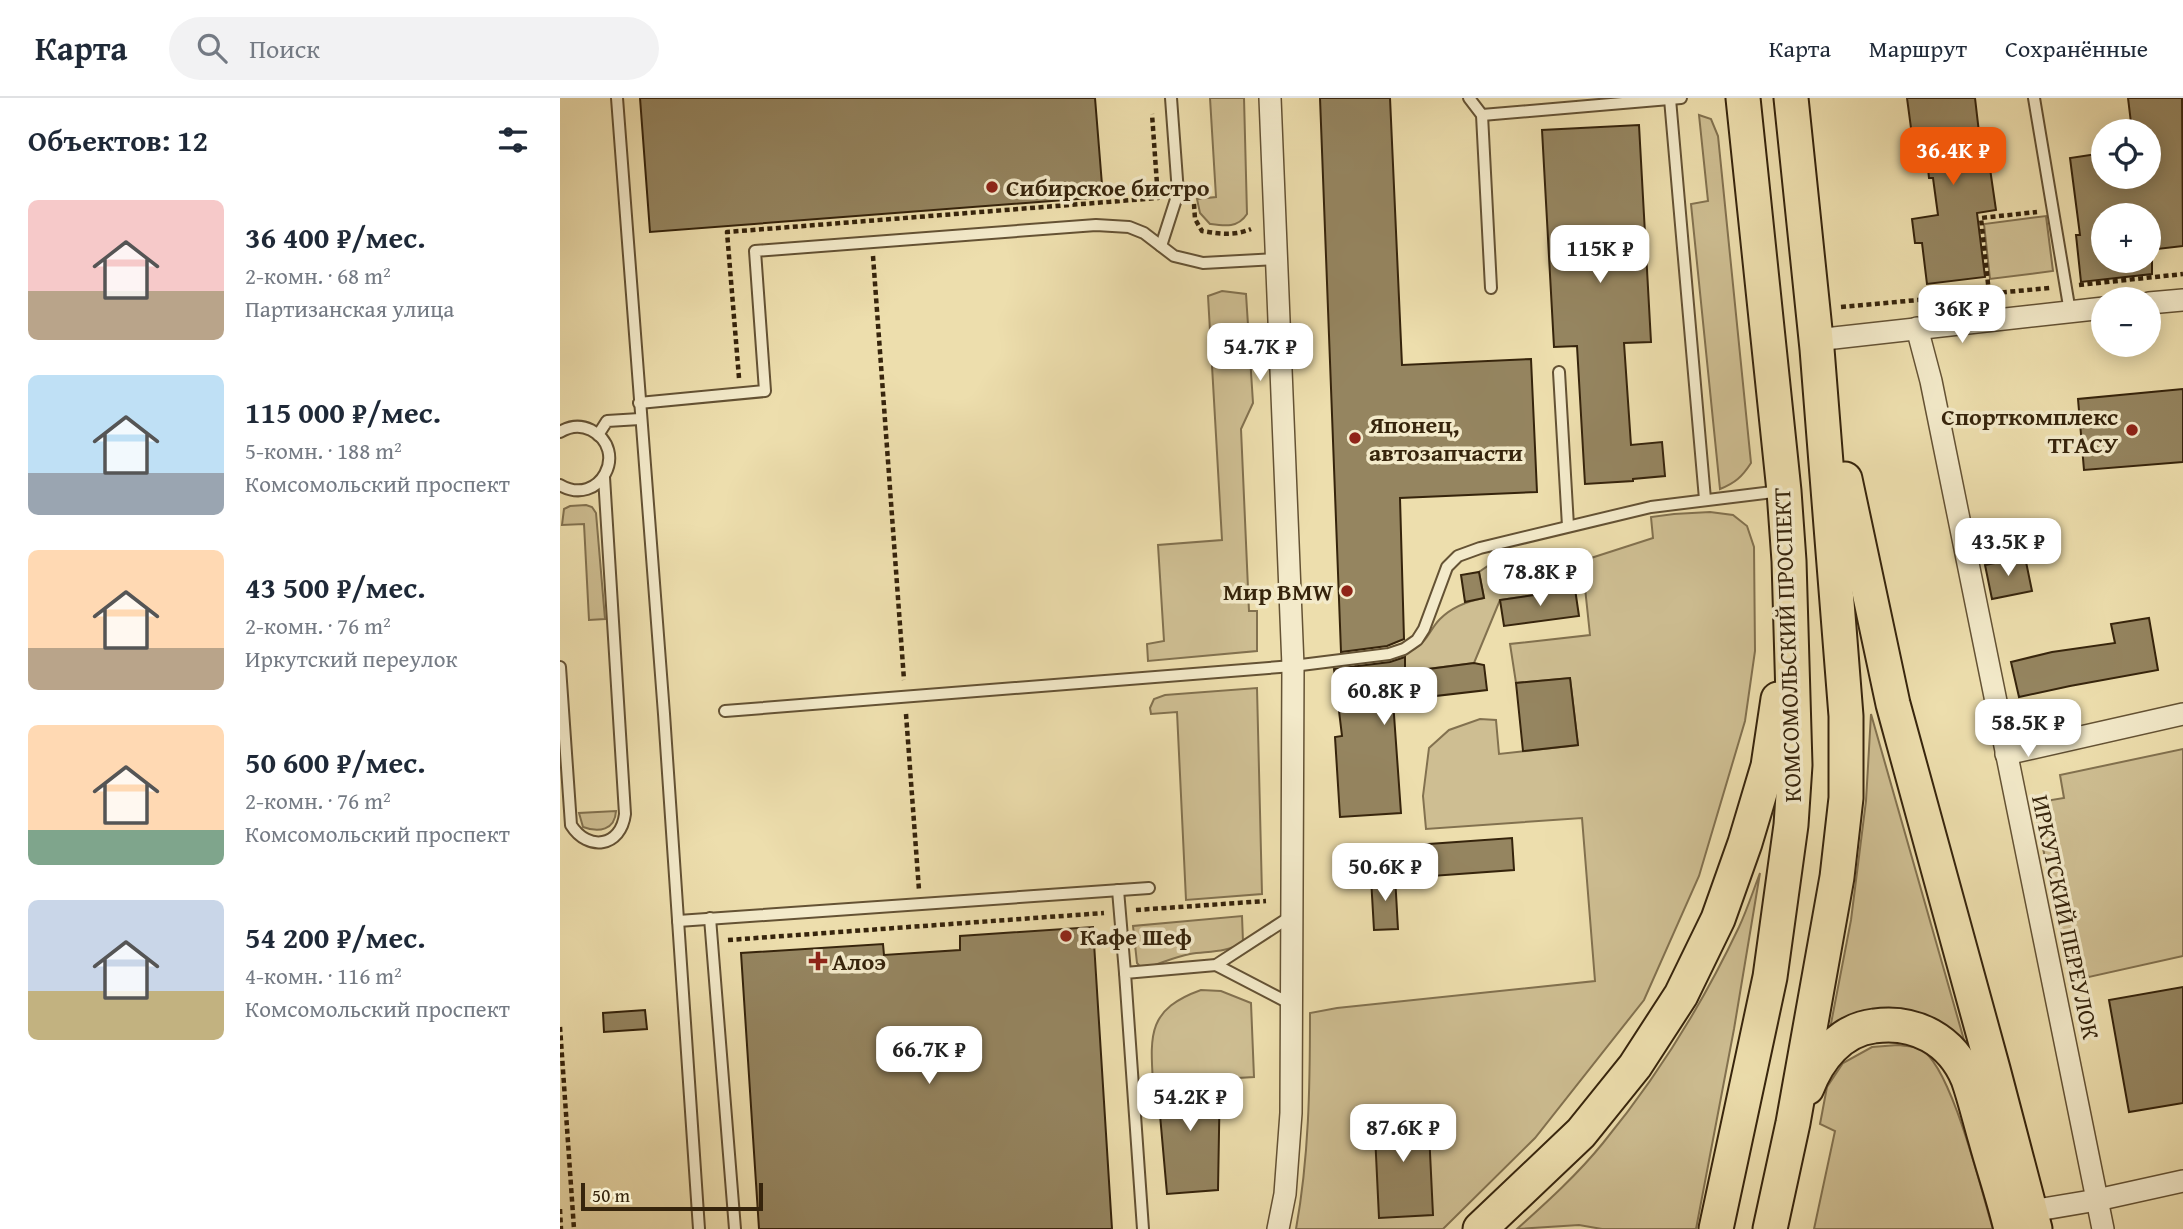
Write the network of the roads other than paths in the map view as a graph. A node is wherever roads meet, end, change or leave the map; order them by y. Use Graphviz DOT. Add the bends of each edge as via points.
graph roads {
  1 [pos="617,98"];
  2 [pos="1171,98"];
  3 [pos="1270,98"];
  4 [pos="1469,98"];
  5 [pos="1743,98"];
  6 [pos="1791,98"];
  7 [pos="2034,98"];
  8 [pos="1675,99"];
  9 [pos="1482,115"];
  10 [pos="1161,246"];
  11 [pos="1276,259"];
  12 [pos="1491,288"];
  13 [pos="2183,300"];
  14 [pos="2161,302"];
  15 [pos="2091,310"];
  16 [pos="2070,312"];
  17 [pos="1917,328"];
  18 [pos="1817,344"];
  19 [pos="1559,372"];
  20 [pos="639,403"];
  21 [pos="640,419"];
  22 [pos="560,432"];
  23 [pos="598,435"];
  24 [pos="604,477"];
  25 [pos="560,485"];
  26 [pos="1784,491"];
  27 [pos="1705,499"];
  28 [pos="1568,526"];
  29 [pos="1789,561"];
  30 [pos="1293,666"];
  31 [pos="560,667"];
  32 [pos="725,711"];
  33 [pos="2183,714"];
  34 [pos="2006,754"];
  35 [pos="1149,888"];
  36 [pos="1118,890"];
  37 [pos="1293,915"];
  38 [pos="710,918"];
  39 [pos="678,921"];
  40 [pos="1216,965"];
  41 [pos="1125,973"];
  42 [pos="1292,1004"];
  43 [pos="1793,1123"];
  44 [pos="2183,1181"];
  45 [pos="2097,1200"];
  46 [pos="2021,1221"];
  47 [pos="699,1229"];
  48 [pos="735,1229"];
  49 [pos="1143,1229"];
  50 [pos="1278,1229"];
  51 [pos="1480,1229"];
  52 [pos="1716,1229"];
  53 [pos="1770,1229"];
  54 [pos="2103,1229"];
  1 -- 20 [label="lane"];
  2 -- 10 [label="lane" via="1178,193"];
  3 -- 11 [label="street"];
  4 -- 9 [label="lane"];
  5 -- 26 [label="main road, КОМСОМОЛЬСКИЙ ПРОСПЕКТ"];
  6 -- 18 [label="main road, КОМСОМОЛЬСКИЙ ПРОСПЕКТ"];
  7 -- 16 [label="lane"];
  8 -- 9 [label="lane"];
  8 -- 27 [label="lane"];
  9 -- 12 [label="lane"];
  10 -- 11 [label="lane" via="1174,256 1203,263"];
  10 -- 20 [label="lane" via="1129,227 1096,225 755,251 765,391"];
  11 -- 30 [label="street"];
  13 -- 14 [label="street"];
  15 -- 16 [label="street"];
  16 -- 17 [label="street"];
  17 -- 18 [label="street"];
  17 -- 34 [label="street, ИРКУТСКИЙ ПЕРЕУЛОК"];
  18 -- 43 [label="main road, КОМСОМОЛЬСКИЙ ПРОСПЕКТ" via="1846,716 1846,798 1837,877"];
  18 -- 46 [label="main road" via="1893,704 1993,1069"];
  19 -- 28 [label="lane"];
  20 -- 21 [label="lane"];
  21 -- 23 [label="lane" via="607,421"];
  21 -- 39 [label="lane"];
  22 -- 23 [label="lane" via="576,426"];
  23 -- 24 [label="lane" via="610,458"];
  24 -- 25 [label="lane" via="597,485 577,491"];
  24 -- 31 [label="lane" via="625,814 620,830 607,841 590,842 571,825"];
  26 -- 27 [label="lane"];
  26 -- 29 [label="main road, КОМСОМОЛЬСКИЙ ПРОСПЕКТ"];
  27 -- 28 [label="lane" via="1651,506"];
  28 -- 30 [label="lane" via="1458,555 1443,575 1424,629 1404,649"];
  29 -- 51 [label="main road" via="1784,663 1768,766 1718,919 1681,995 1635,1066 1581,1133"];
  29 -- 52 [label="main road, КОМСОМОЛЬСКИЙ ПРОСПЕКТ" via="1795,765 1791,825 1770,977"];
  30 -- 32 [label="lane"];
  30 -- 37 [label="street"];
  33 -- 34 [label="street"];
  34 -- 45 [label="street, ИРКУТСКИЙ ПЕРЕУЛОК"];
  35 -- 36 [label="lane"];
  36 -- 38 [label="lane"];
  36 -- 41 [label="lane"];
  37 -- 40 [label="lane"];
  37 -- 42 [label="street"];
  38 -- 39 [label="lane"];
  38 -- 48 [label="lane"];
  39 -- 47 [label="lane"];
  40 -- 41 [label="lane"];
  40 -- 42 [label="lane"];
  41 -- 49 [label="lane"];
  42 -- 50 [label="street" via="1291,1113"];
  43 -- 46 [label="main road" via="1812,1074 1826,1052 1845,1037 1867,1026 1892,1023 1923,1030 1950,1051 1967,1078"];
  43 -- 53 [label="main road, КОМСОМОЛЬСКИЙ ПРОСПЕКТ"];
  44 -- 45 [label="street"];
  45 -- 46 [label="street"];
  45 -- 54 [label="street, ИРКУТСКИЙ ПЕРЕУЛОК"];
}
